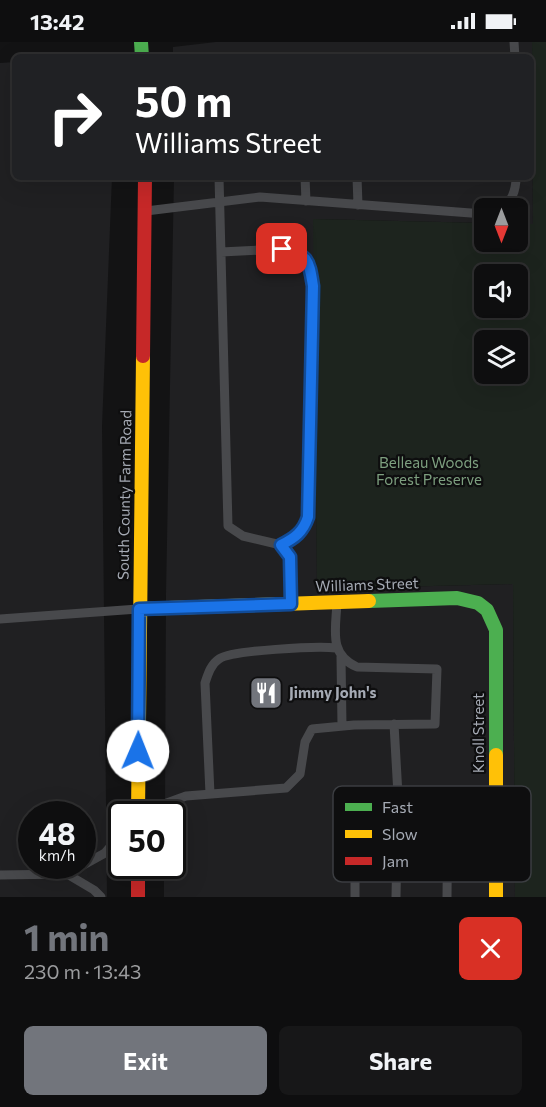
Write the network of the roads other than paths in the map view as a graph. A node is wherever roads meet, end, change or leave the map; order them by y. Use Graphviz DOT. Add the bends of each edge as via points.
graph roads {
  1 [pos="145,180"];
  2 [pos="219,180"];
  3 [pos="305,180"];
  4 [pos="357,180"];
  5 [pos="516,180"];
  6 [pos="510,198"];
  7 [pos="306,201"];
  8 [pos="220,202"];
  9 [pos="358,205"];
  10 [pos="146,211"];
  11 [pos="474,213"];
  12 [pos="221,252"];
  13 [pos="281,545"];
  14 [pos="337,602"];
  15 [pos="291,604"];
  16 [pos="486,608"];
  17 [pos="139,609"];
  18 [pos="0,619"];
  19 [pos="338,653"];
  20 [pos="394,724"];
  21 [pos="342,726"];
  22 [pos="397,786"];
  23 [pos="496,786"];
  24 [pos="210,794"];
  25 [pos="137,801"];
  26 [pos="172,801"];
  27 [pos="0,875"];
  28 [pos="18,875"];
  29 [pos="75,879"];
  30 [pos="138,879"];
  31 [pos="396,882"];
  32 [pos="447,882"];
  33 [pos="495,882"];
  34 [pos="101,897"];
  35 [pos="138,897"];
  36 [pos="396,897"];
  37 [pos="447,897"];
  38 [pos="495,897"];
  1 -- 10 [label="main road, South County Farm Road"];
  2 -- 8 [label="lane"];
  3 -- 7 [label="lane"];
  4 -- 9 [label="lane"];
  5 -- 6 [label="lane"];
  7 -- 8 [label="lane" via="260,197"];
  7 -- 9 [label="lane"];
  8 -- 10 [label="lane"];
  8 -- 12 [label="lane"];
  9 -- 11 [label="lane"];
  10 -- 17 [label="main road, South County Farm Road"];
  12 -- 13 [label="lane" via="228,526 243,536"];
  12 -- 13 [label="lane" via="282,249 298,252 309,264 313,286 308,517 304,529"];
  13 -- 15 [label="lane" via="290,557"];
  14 -- 15 [label="main road, Williams Street"];
  14 -- 16 [label="main road, Williams Street" via="457,598"];
  14 -- 19 [label="lane"];
  15 -- 17 [label="main road, Williams Street"];
  16 -- 23 [label="main road, Knoll Street" via="496,630"];
  17 -- 18 [label="lane"];
  17 -- 25 [label="main road, South County Farm Road"];
  19 -- 20 [label="lane" via="357,667 437,669 435,724"];
  19 -- 21 [label="lane"];
  19 -- 24 [label="lane" via="318,646 220,658 205,683"];
  20 -- 21 [label="lane"];
  20 -- 22 [label="lane"];
  21 -- 24 [label="lane" via="312,729 305,741 300,774 286,788"];
  24 -- 26 [label="lane"];
  27 -- 28 [label="lane"];
  29 -- 34 [label="lane"];
  30 -- 35 [label="main road"];
  31 -- 36 [label="lane"];
  32 -- 37 [label="lane"];
  33 -- 38 [label="main road, Knoll Street"];
}
